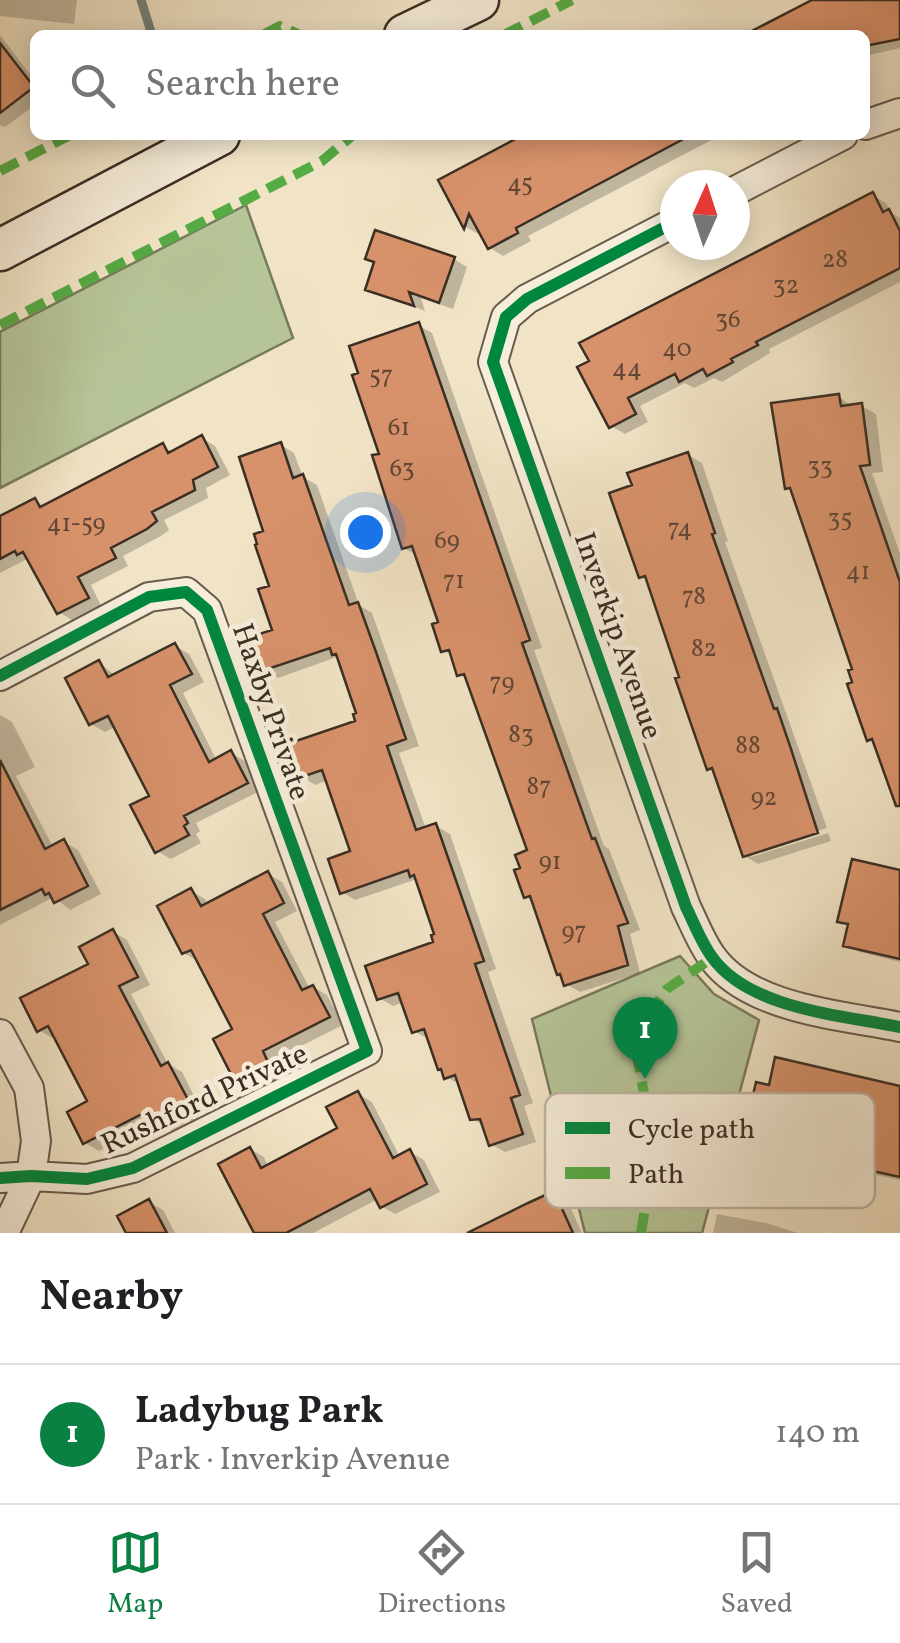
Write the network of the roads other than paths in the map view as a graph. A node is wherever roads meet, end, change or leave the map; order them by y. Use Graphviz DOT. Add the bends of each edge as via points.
graph roads {
  1 [pos="478,0"];
  2 [pos="416,30"];
  3 [pos="900,113"];
  4 [pos="870,123"];
  5 [pos="209,140"];
  6 [pos="832,140"];
  7 [pos="750,183"];
  8 [pos="660,230"];
  9 [pos="0,250"];
  10 [pos="0,676"];
  11 [pos="900,1027"];
  12 [pos="0,1034"];
  13 [pos="367,1051"];
  14 [pos="31,1176"];
  15 [pos="0,1178"];
  16 [pos="4,1233"];
  1 -- 2 [label="street"];
  3 -- 4 [label="street"];
  5 -- 9 [label="street"];
  6 -- 7 [label="street"];
  8 -- 11 [label="street, Inverkip Avenue" via="527,299 506,317 493,362 686,907 712,958 737,982 775,1001"];
  10 -- 13 [label="street, Haxby Private" via="150,597 186,592 207,610"];
  12 -- 14 [label="street" via="29,1088 36,1141"];
  13 -- 14 [label="street, Rushford Private" via="133,1168 86,1179"];
  14 -- 15 [label="street, Rushford Private"];
  14 -- 16 [label="street"];
}
